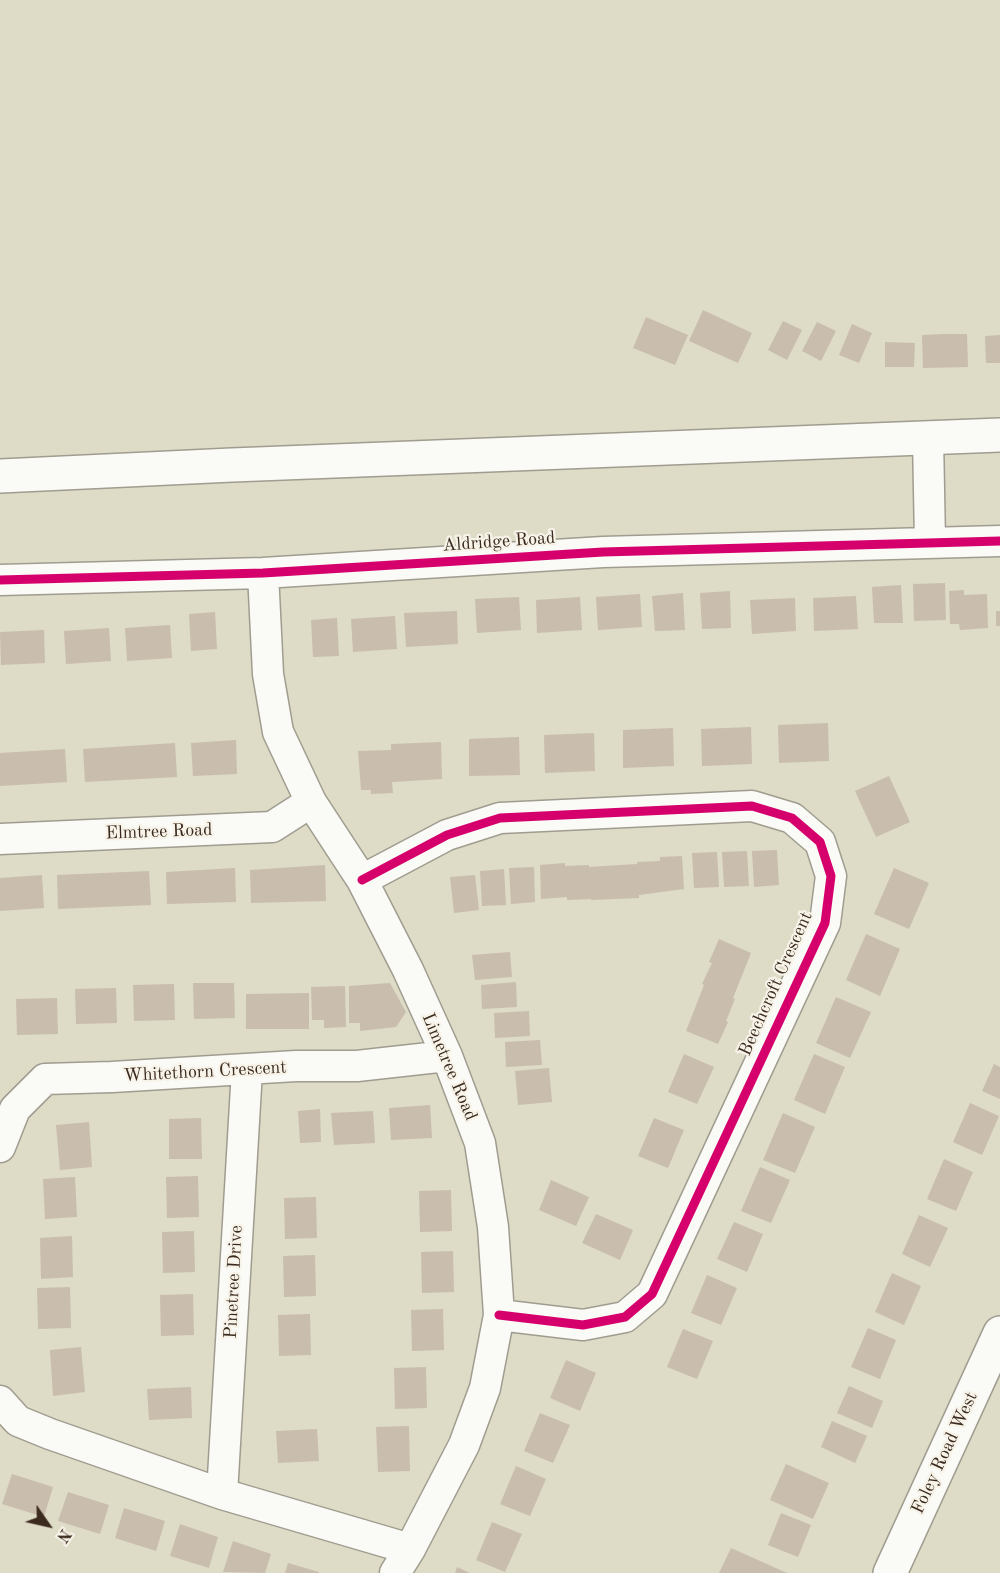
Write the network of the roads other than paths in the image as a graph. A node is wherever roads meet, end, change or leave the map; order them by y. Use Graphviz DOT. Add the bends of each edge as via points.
graph roads {
  1 [pos="1000,435"];
  2 [pos="928,438"];
  3 [pos="0,476"];
  4 [pos="1000,541"];
  5 [pos="930,542"];
  6 [pos="263,573"];
  7 [pos="0,580"];
  8 [pos="311,802"];
  9 [pos="0,839"];
  10 [pos="362,880"];
  11 [pos="447,1056"];
  12 [pos="247,1070"];
  13 [pos="0,1147"];
  14 [pos="499,1315"];
  15 [pos="1000,1333"];
  16 [pos="0,1401"];
  17 [pos="222,1494"];
  18 [pos="402,1561"];
  19 [pos="890,1573"];
  1 -- 2 [label="street"];
  2 -- 3 [label="street"];
  2 -- 5 [label="street"];
  4 -- 5 [label="street, Aldridge Road"];
  5 -- 6 [label="street, Aldridge Road" via="603,552"];
  6 -- 7 [label="street, Aldridge Road"];
  6 -- 8 [label="street, Limetree Road" via="268,674 278,732"];
  8 -- 9 [label="street, Elmtree Road" via="272,827"];
  8 -- 10 [label="street, Limetree Road"];
  10 -- 11 [label="street, Limetree Road"];
  10 -- 14 [label="street, Beechcroft Crescent" via="447,835 500,818 752,806 792,818 820,842 824,853 831,876 825,923 652,1294 625,1317 583,1325"];
  11 -- 12 [label="street, Whitethorn Crescent" via="357,1066"];
  11 -- 14 [label="street, Limetree Road" via="480,1143 493,1227"];
  12 -- 13 [label="street, Whitethorn Crescent" via="45,1079 15,1109"];
  12 -- 17 [label="street, Pinetree Drive"];
  14 -- 18 [label="street, Limetree Road" via="485,1388 464,1445"];
  15 -- 19 [label="street, Foley Road West"];
  16 -- 17 [label="street" via="18,1421"];
  17 -- 18 [label="street"];
}
